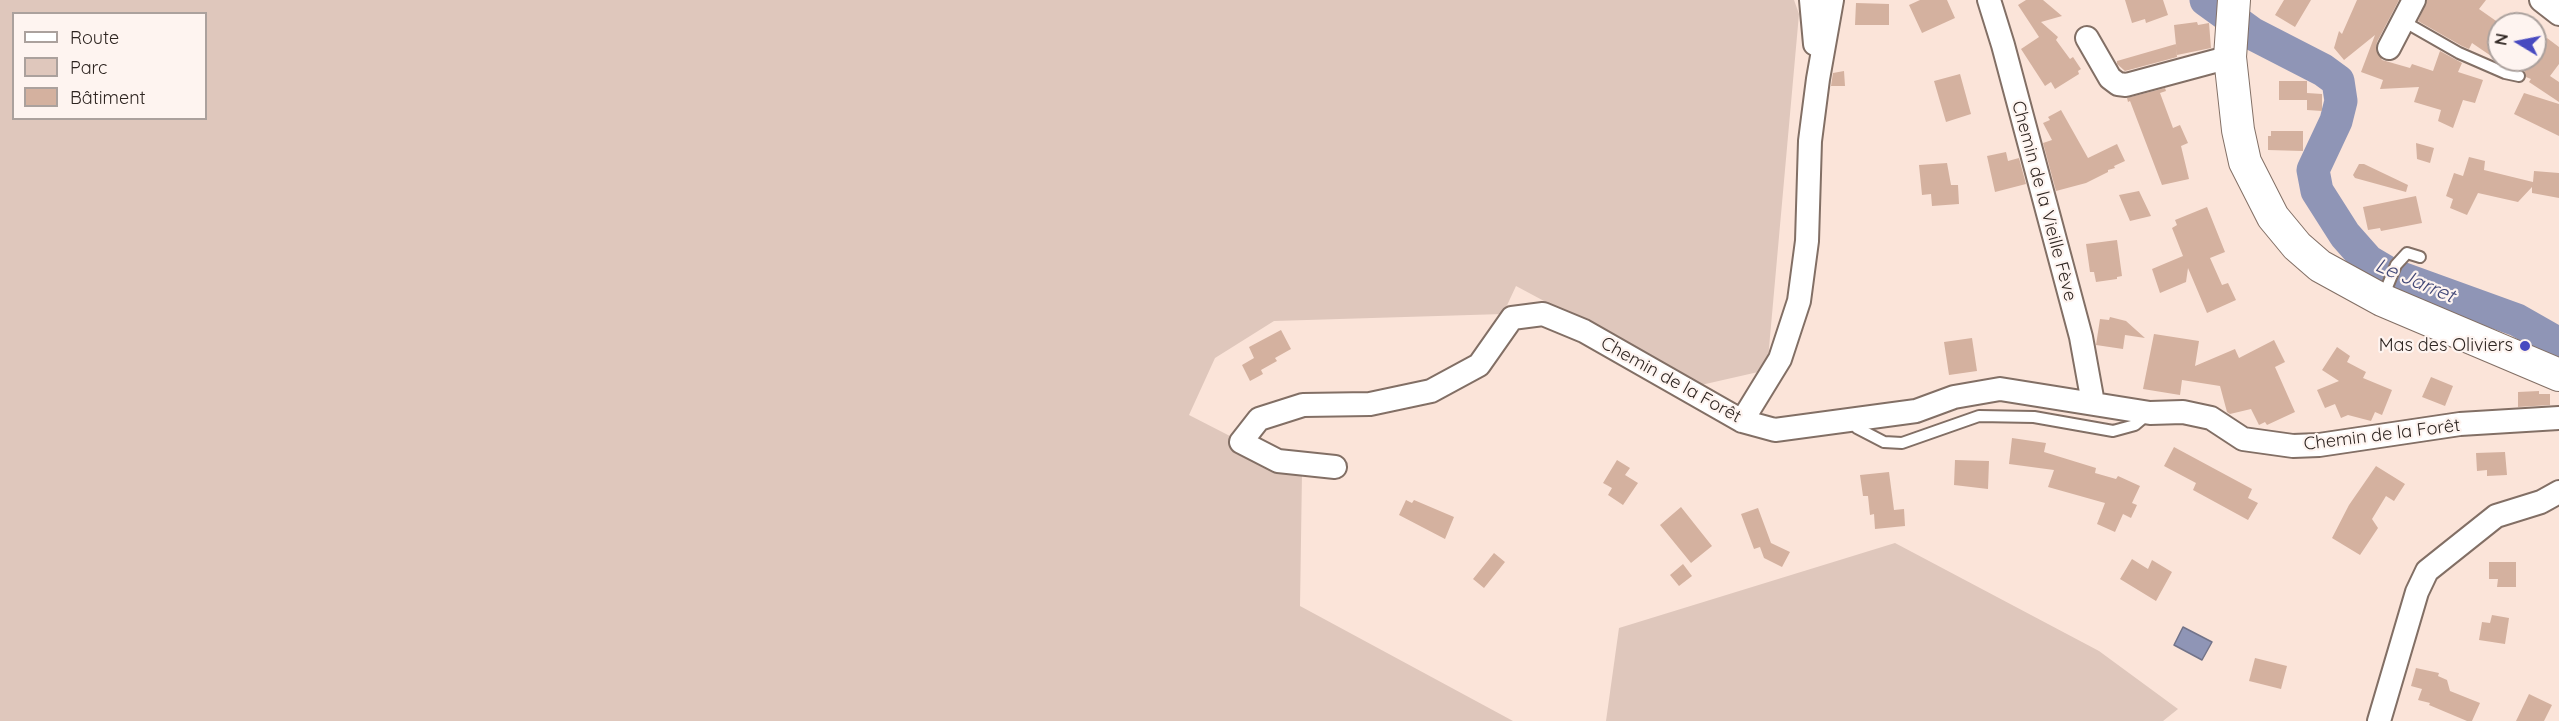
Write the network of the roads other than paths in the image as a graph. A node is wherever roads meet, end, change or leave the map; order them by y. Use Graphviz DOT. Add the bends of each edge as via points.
graph roads {
  1 [pos="1811,0"];
  2 [pos="1832,0"];
  3 [pos="1989,0"];
  4 [pos="2234,0"];
  5 [pos="2414,0"];
  6 [pos="2541,0"];
  7 [pos="2559,14"];
  8 [pos="2403,21"];
  9 [pos="2087,38"];
  10 [pos="2231,47"];
  11 [pos="2389,48"];
  12 [pos="2518,76"];
  13 [pos="1818,79"];
  14 [pos="2420,257"];
  15 [pos="2384,292"];
  16 [pos="2559,375"];
  17 [pos="2093,403"];
  18 [pos="2150,413"];
  19 [pos="1849,418"];
  20 [pos="2559,418"];
  21 [pos="1742,421"];
  22 [pos="1335,467"];
  23 [pos="2559,492"];
  24 [pos="2379,721"];
  1 -- 13 [label="street"];
  2 -- 13 [label="street"];
  3 -- 17 [label="street, Chemin de la Vieille Fève" via="2081,337"];
  4 -- 10 [label="main road"];
  5 -- 8 [label="street"];
  6 -- 7 [label="street"];
  8 -- 11 [label="street"];
  8 -- 12 [label="lane" via="2459,53"];
  9 -- 10 [label="street" via="2110,78 2126,85"];
  10 -- 15 [label="main road" via="2245,162 2273,217 2320,266"];
  13 -- 21 [label="street" via="1799,301 1780,359"];
  14 -- 15 [label="lane" via="2407,253 2396,265"];
  15 -- 16 [label="main road"];
  17 -- 18 [label="street, Chemin de la Forêt"];
  17 -- 19 [label="street, Chemin de la Forêt" via="2000,389 1954,397 1916,411"];
  18 -- 19 [label="lane" via="2135,425 2114,431 2034,417 1979,416 1902,442 1884,442 1857,428"];
  18 -- 20 [label="street, Chemin de la Forêt" via="2184,412 2211,418 2242,439 2293,446 2460,424"];
  19 -- 21 [label="street, Chemin de la Forêt" via="1775,430"];
  21 -- 22 [label="street, Chemin de la Forêt" via="1584,331 1543,314 1512,318 1479,365 1431,391 1370,404 1303,405 1259,418 1240,442 1278,460"];
  23 -- 24 [label="street" via="2496,516 2427,571 2417,592"];
}
